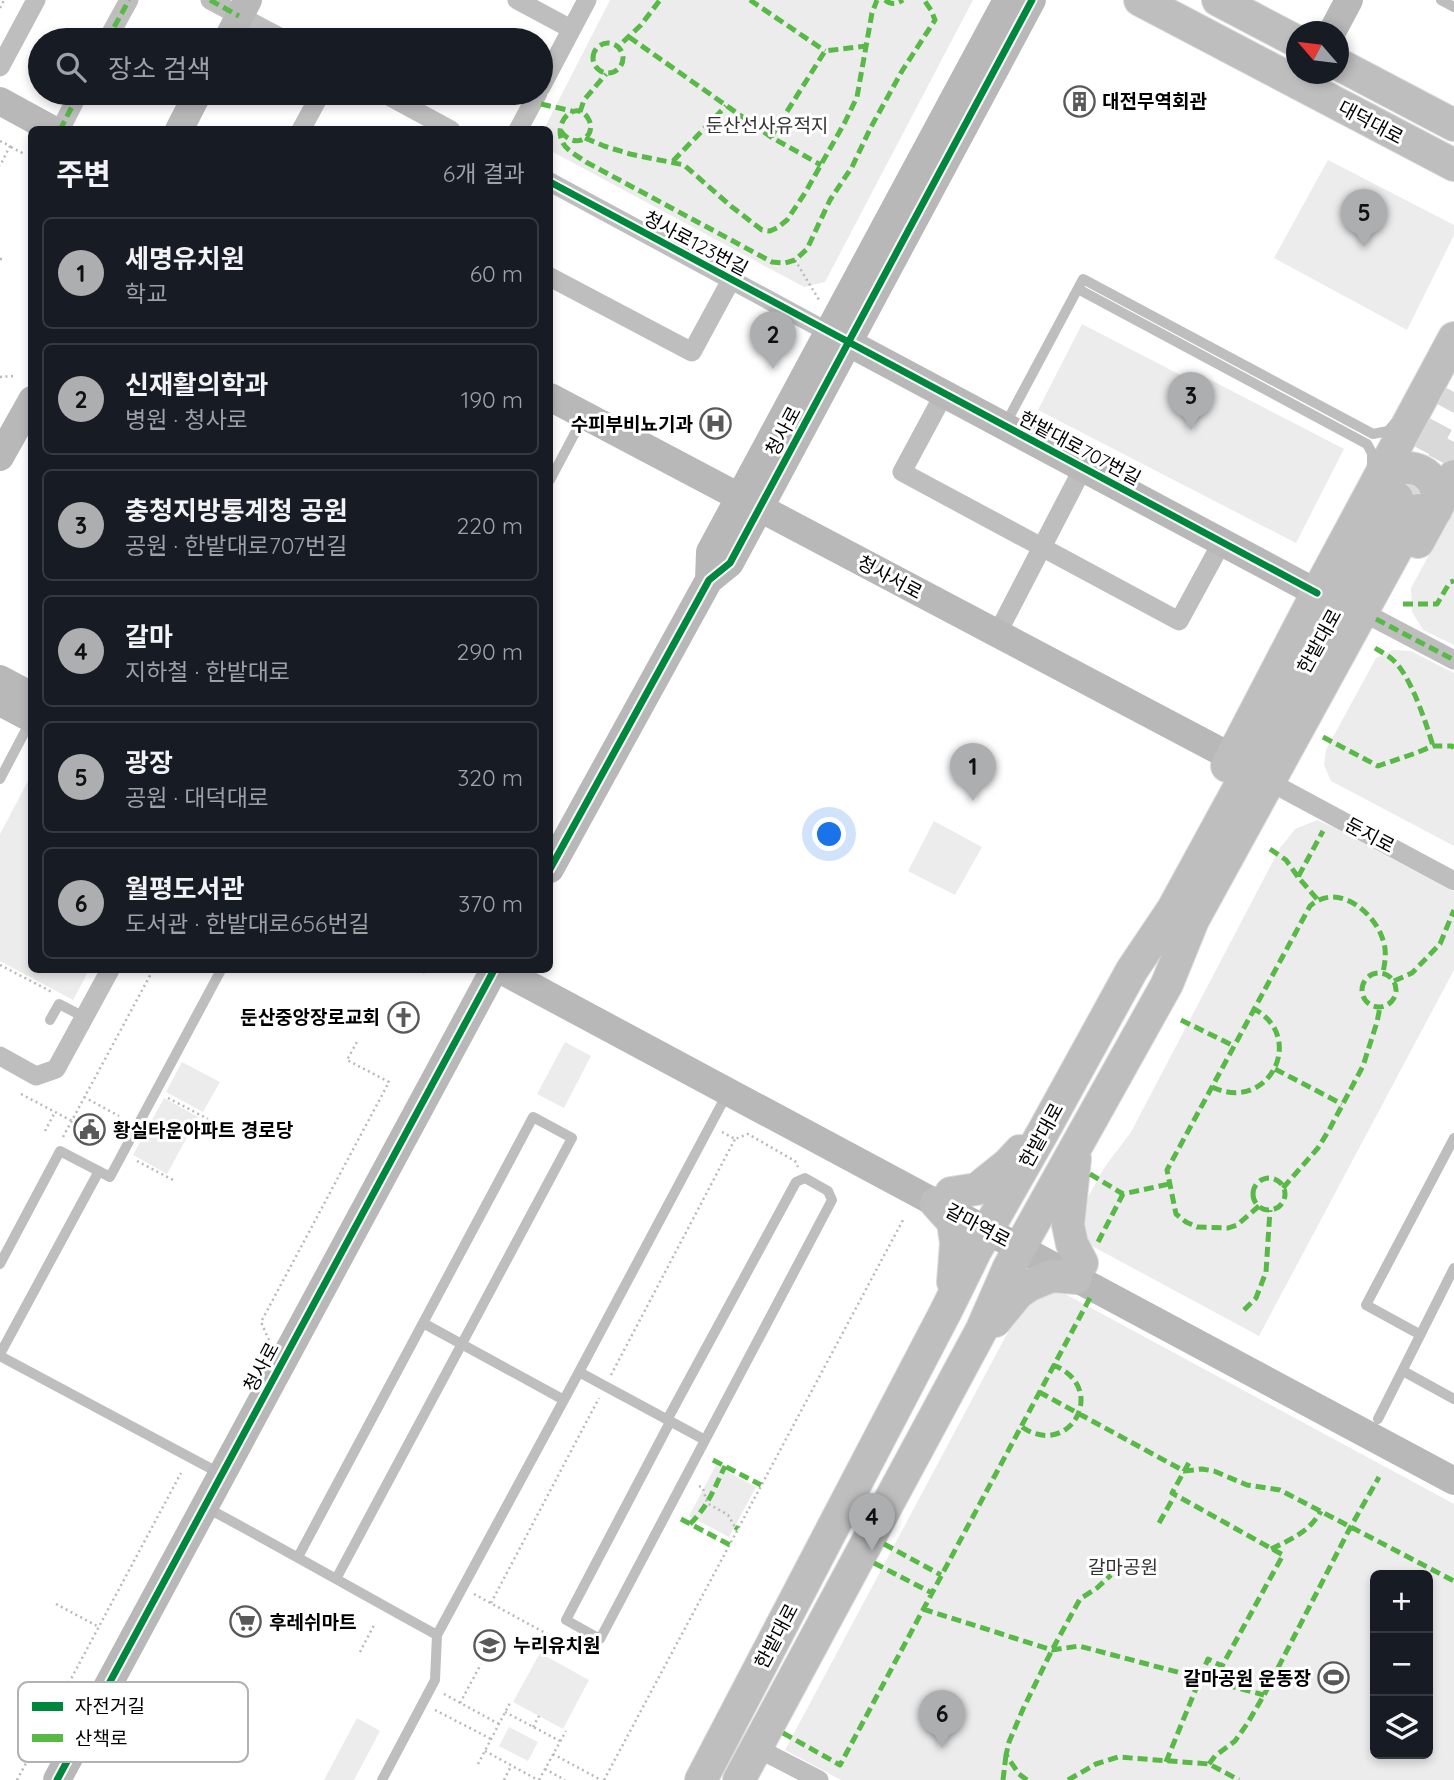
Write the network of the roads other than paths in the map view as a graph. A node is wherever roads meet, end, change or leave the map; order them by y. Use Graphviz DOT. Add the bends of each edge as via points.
graph roads {
  1 [pos="36,0"];
  2 [pos="129,0"];
  3 [pos="210,0"];
  4 [pos="517,0"];
  5 [pos="587,0"];
  6 [pos="1007,0"];
  7 [pos="1032,0"];
  8 [pos="1140,0"];
  9 [pos="1219,0"];
  10 [pos="1349,0"];
  11 [pos="1441,0"];
  12 [pos="1454,7"];
  13 [pos="238,19"];
  14 [pos="1338,21"];
  15 [pos="114,28"];
  16 [pos="258,28"];
  17 [pos="571,29"];
  18 [pos="1286,35"];
  19 [pos="553,64"];
  20 [pos="0,67"];
  21 [pos="1349,69"];
  22 [pos="0,101"];
  23 [pos="73,105"];
  24 [pos="192,105"];
  25 [pos="315,105"];
  26 [pos="405,105"];
  27 [pos="532,105"];
  28 [pos="1452,123"];
  29 [pos="46,126"];
  30 [pos="62,126"];
  31 [pos="181,126"];
  32 [pos="303,126"];
  33 [pos="444,126"];
  34 [pos="520,126"];
  35 [pos="1426,150"];
  36 [pos="1454,165"];
  37 [pos="1454,180"];
  38 [pos="553,185"];
  39 [pos="553,279"];
  40 [pos="731,279"];
  41 [pos="1078,289"];
  42 [pos="838,338"];
  43 [pos="1454,338"];
  44 [pos="944,394"];
  45 [pos="553,399"];
  46 [pos="1421,401"];
  47 [pos="28,407"];
  48 [pos="584,416"];
  49 [pos="1005,426"];
  50 [pos="0,457"];
  51 [pos="1083,468"];
  52 [pos="553,474"];
  53 [pos="1454,476"];
  54 [pos="1390,493"];
  55 [pos="749,503"];
  56 [pos="1222,542"];
  57 [pos="1042,547"];
  58 [pos="1317,593"];
  59 [pos="1376,619"];
  60 [pos="997,634"];
  61 [pos="1454,660"];
  62 [pos="0,679"];
  63 [pos="28,694"];
  64 [pos="0,702"];
  65 [pos="28,717"];
  66 [pos="28,726"];
  67 [pos="1231,757"];
  68 [pos="0,779"];
  69 [pos="1285,790"];
  70 [pos="553,864"];
  71 [pos="1454,881"];
  72 [pos="1132,970"];
  73 [pos="108,973"];
  74 [pos="219,973"];
  75 [pos="492,973"];
  76 [pos="507,973"];
  77 [pos="542,973"];
  78 [pos="1167,984"];
  79 [pos="84,1017"];
  80 [pos="50,1020"];
  81 [pos="0,1056"];
  82 [pos="728,1092"];
  83 [pos="1043,1132"];
  84 [pos="1454,1138"];
  85 [pos="1076,1145"];
  86 [pos="99,1171"];
  87 [pos="944,1198"];
  88 [pos="991,1223"];
  89 [pos="1024,1241"];
  90 [pos="0,1264"];
  91 [pos="1454,1268"];
  92 [pos="1079,1270"];
  93 [pos="946,1311"];
  94 [pos="423,1323"];
  95 [pos="982,1329"];
  96 [pos="1419,1334"];
  97 [pos="461,1344"];
  98 [pos="0,1355"];
  99 [pos="1402,1371"];
  100 [pos="579,1373"];
  101 [pos="1454,1399"];
  102 [pos="564,1400"];
  103 [pos="1378,1419"];
  104 [pos="668,1421"];
  105 [pos="705,1440"];
  106 [pos="1454,1461"];
  107 [pos="222,1474"];
  108 [pos="1454,1481"];
  109 [pos="205,1507"];
  110 [pos="298,1557"];
  111 [pos="336,1580"];
  112 [pos="436,1634"];
  113 [pos="111,1682"];
  114 [pos="757,1748"];
  115 [pos="68,1762"];
  116 [pos="58,1780"];
  117 [pos="382,1780"];
  118 [pos="701,1780"];
  119 [pos="739,1780"];
  120 [pos="818,1780"];
  1 -- 20 [label="street"];
  2 -- 15 [label="street"];
  3 -- 13 [label="street"];
  4 -- 17 [label="street"];
  5 -- 17 [label="street"];
  6 -- 42 [label="street, 청사로"];
  7 -- 42 [label="street, 청사로"];
  8 -- 35 [label="main road, 대덕대로"];
  9 -- 18 [label="main road"];
  10 -- 14 [label="street"];
  11 -- 12 [label="lane"];
  13 -- 16 [label="street"];
  17 -- 19 [label="street"];
  21 -- 28 [label="main road, 대덕대로"];
  22 -- 29 [label="street"];
  23 -- 30 [label="street"];
  24 -- 31 [label="street"];
  25 -- 32 [label="street"];
  26 -- 33 [label="street"];
  27 -- 34 [label="street"];
  35 -- 36 [label="main road, 대덕대로"];
  35 -- 37 [label="main road"];
  38 -- 40 [label="street, 청사로123번길"];
  39 -- 40 [label="street" via="692,352"];
  40 -- 42 [label="street, 청사로123번길"];
  41 -- 46 [label="lane" via="1083,279 1373,434 1388,431 1404,409"];
  41 -- 49 [label="lane"];
  41 -- 54 [label="lane" via="1367,444 1373,466"];
  42 -- 44 [label="street, 한밭대로707번길"];
  42 -- 55 [label="street, 청사로"];
  43 -- 46 [label="main road"];
  44 -- 49 [label="street, 한밭대로707번길"];
  44 -- 57 [label="street" via="902,472"];
  45 -- 48 [label="street, 청사서로"];
  46 -- 54 [label="main road"];
  47 -- 50 [label="street"];
  48 -- 52 [label="lane"];
  48 -- 55 [label="street, 청사서로"];
  49 -- 51 [label="street, 한밭대로707번길"];
  51 -- 56 [label="street, 한밭대로707번길"];
  51 -- 57 [label="street"];
  53 -- 54 [label="main road"];
  54 -- 58 [label="main road"];
  54 -- 59 [label="main road"];
  54 -- 72 [label="main road, 한밭대로" via="1173,909"];
  54 -- 78 [label="main road, 한밭대로"];
  55 -- 60 [label="street, 청사서로"];
  55 -- 70 [label="street, 청사로" via="710,552 709,580"];
  56 -- 57 [label="street" via="1179,621"];
  56 -- 58 [label="street, 한밭대로707번길"];
  57 -- 60 [label="street"];
  58 -- 67 [label="main road"];
  59 -- 61 [label="street"];
  59 -- 69 [label="main road"];
  60 -- 67 [label="street, 청사서로"];
  62 -- 63 [label="street"];
  64 -- 65 [label="street"];
  66 -- 68 [label="lane"];
  67 -- 72 [label="main road" via="1156,899"];
  69 -- 71 [label="street, 둔지로"];
  69 -- 78 [label="main road" via="1205,933"];
  72 -- 83 [label="main road, 한밭대로"];
  73 -- 79 [label="street"];
  74 -- 86 [label="lane" via="110,1177"];
  75 -- 107 [label="street, 청사로"];
  76 -- 82 [label="street, 갈마역로"];
  77 -- 87 [label="street, 갈마역로"];
  78 -- 85 [label="main road, 한밭대로"];
  79 -- 80 [label="lane" via="58,1004"];
  79 -- 81 [label="street" via="56,1069 36,1076"];
  82 -- 87 [label="street, 갈마역로"];
  82 -- 100 [label="lane"];
  83 -- 87 [label="main road" via="984,1185"];
  83 -- 88 [label="main road, 한밭대로"];
  84 -- 96 [label="lane" via="1366,1306"];
  85 -- 89 [label="main road, 한밭대로"];
  85 -- 92 [label="main road" via="1068,1226"];
  86 -- 90 [label="lane" via="60,1151"];
  86 -- 98 [label="lane"];
  87 -- 88 [label="street, 갈마역로"];
  87 -- 93 [label="main road" via="956,1243 954,1281"];
  88 -- 89 [label="street, 갈마역로"];
  88 -- 93 [label="main road, 한밭대로"];
  89 -- 92 [label="street, 갈마역로"];
  89 -- 95 [label="main road, 한밭대로"];
  91 -- 96 [label="lane"];
  92 -- 95 [label="main road" via="1030,1285"];
  92 -- 103 [label="street, 갈마역로"];
  92 -- 108 [label="street, 갈마역로"];
  93 -- 118 [label="main road, 한밭대로"];
  94 -- 97 [label="lane"];
  94 -- 97 [label="lane" via="533,1117 572,1138"];
  94 -- 110 [label="lane"];
  95 -- 114 [label="main road, 한밭대로"];
  96 -- 99 [label="lane"];
  97 -- 102 [label="lane"];
  97 -- 111 [label="lane"];
  98 -- 107 [label="lane"];
  99 -- 101 [label="lane"];
  99 -- 103 [label="lane"];
  100 -- 102 [label="lane"];
  100 -- 104 [label="lane"];
  102 -- 112 [label="lane"];
  103 -- 106 [label="street, 갈마역로"];
  104 -- 105 [label="lane"];
  104 -- 105 [label="lane" via="566,1620 600,1639"];
  104 -- 105 [label="lane" via="796,1182 805,1178 828,1191 832,1200"];
  107 -- 109 [label="street, 청사로"];
  109 -- 110 [label="lane"];
  109 -- 113 [label="street, 청사로"];
  110 -- 111 [label="lane"];
  111 -- 112 [label="lane"];
  112 -- 117 [label="lane" via="435,1680"];
  114 -- 119 [label="main road, 한밭대로"];
  114 -- 120 [label="street"];
  115 -- 116 [label="street, 청사로"];
}
